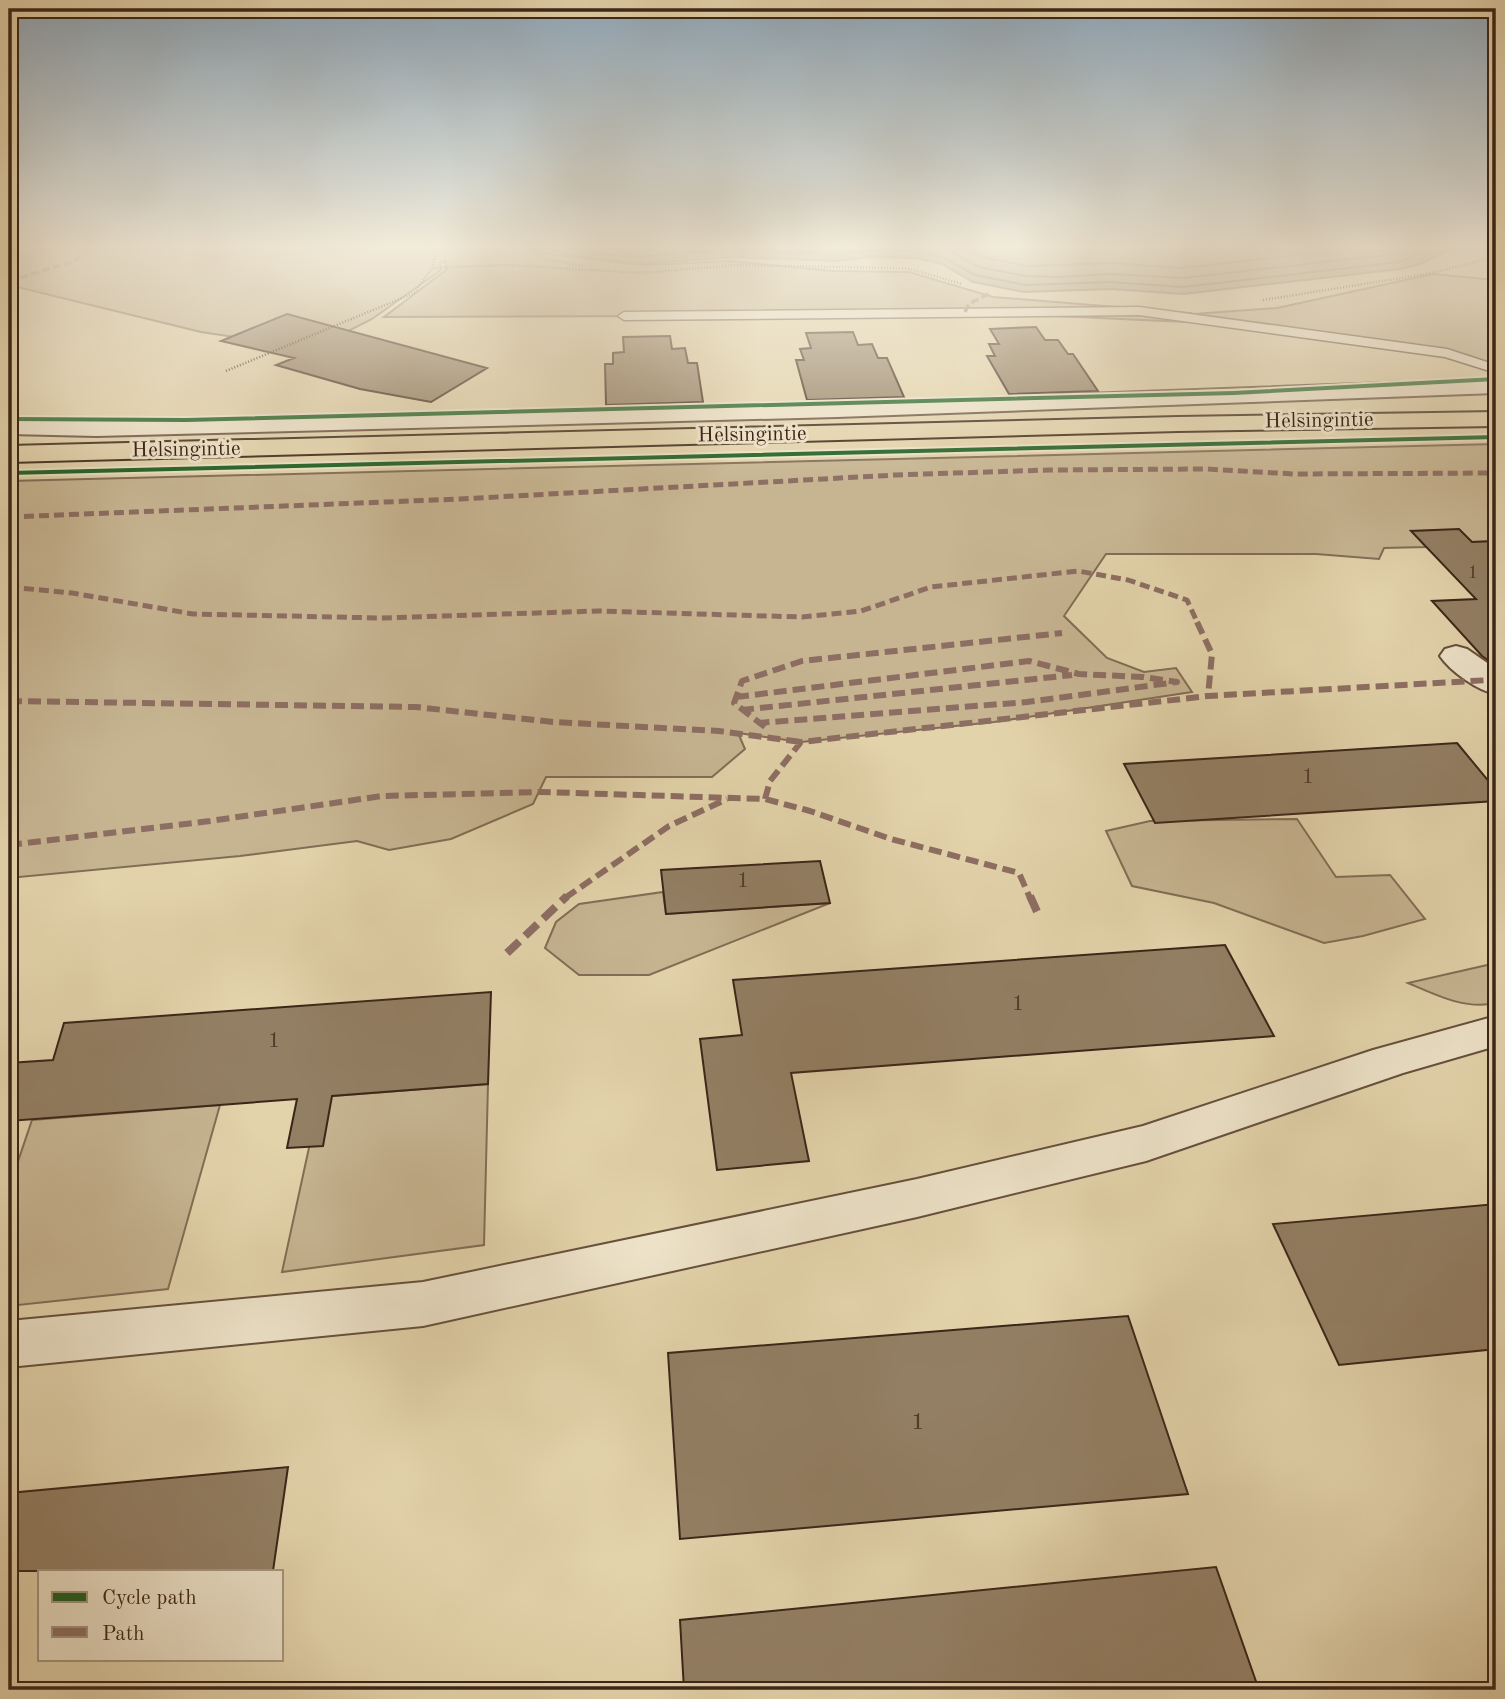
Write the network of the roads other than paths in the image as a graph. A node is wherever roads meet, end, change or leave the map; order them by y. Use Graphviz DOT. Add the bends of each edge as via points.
graph roads {
  1 [pos="1236,324"];
  2 [pos="1496,369"];
  3 [pos="1496,386"];
  4 [pos="1496,419"];
  5 [pos="9,427"];
  6 [pos="9,454"];
  7 [pos="1456,656"];
  8 [pos="1496,684"];
  9 [pos="1496,1031"];
  10 [pos="9,1344"];
  1 -- 2 [label="lane" via="1447,353"];
  3 -- 5 [label="street" via="837,410 96,429"];
  4 -- 6 [label="main road, Helsingintie"];
  7 -- 8 [label="street"];
  9 -- 10 [label="street" via="1389,1061 1146,1143 918,1198 423,1304"];
}
